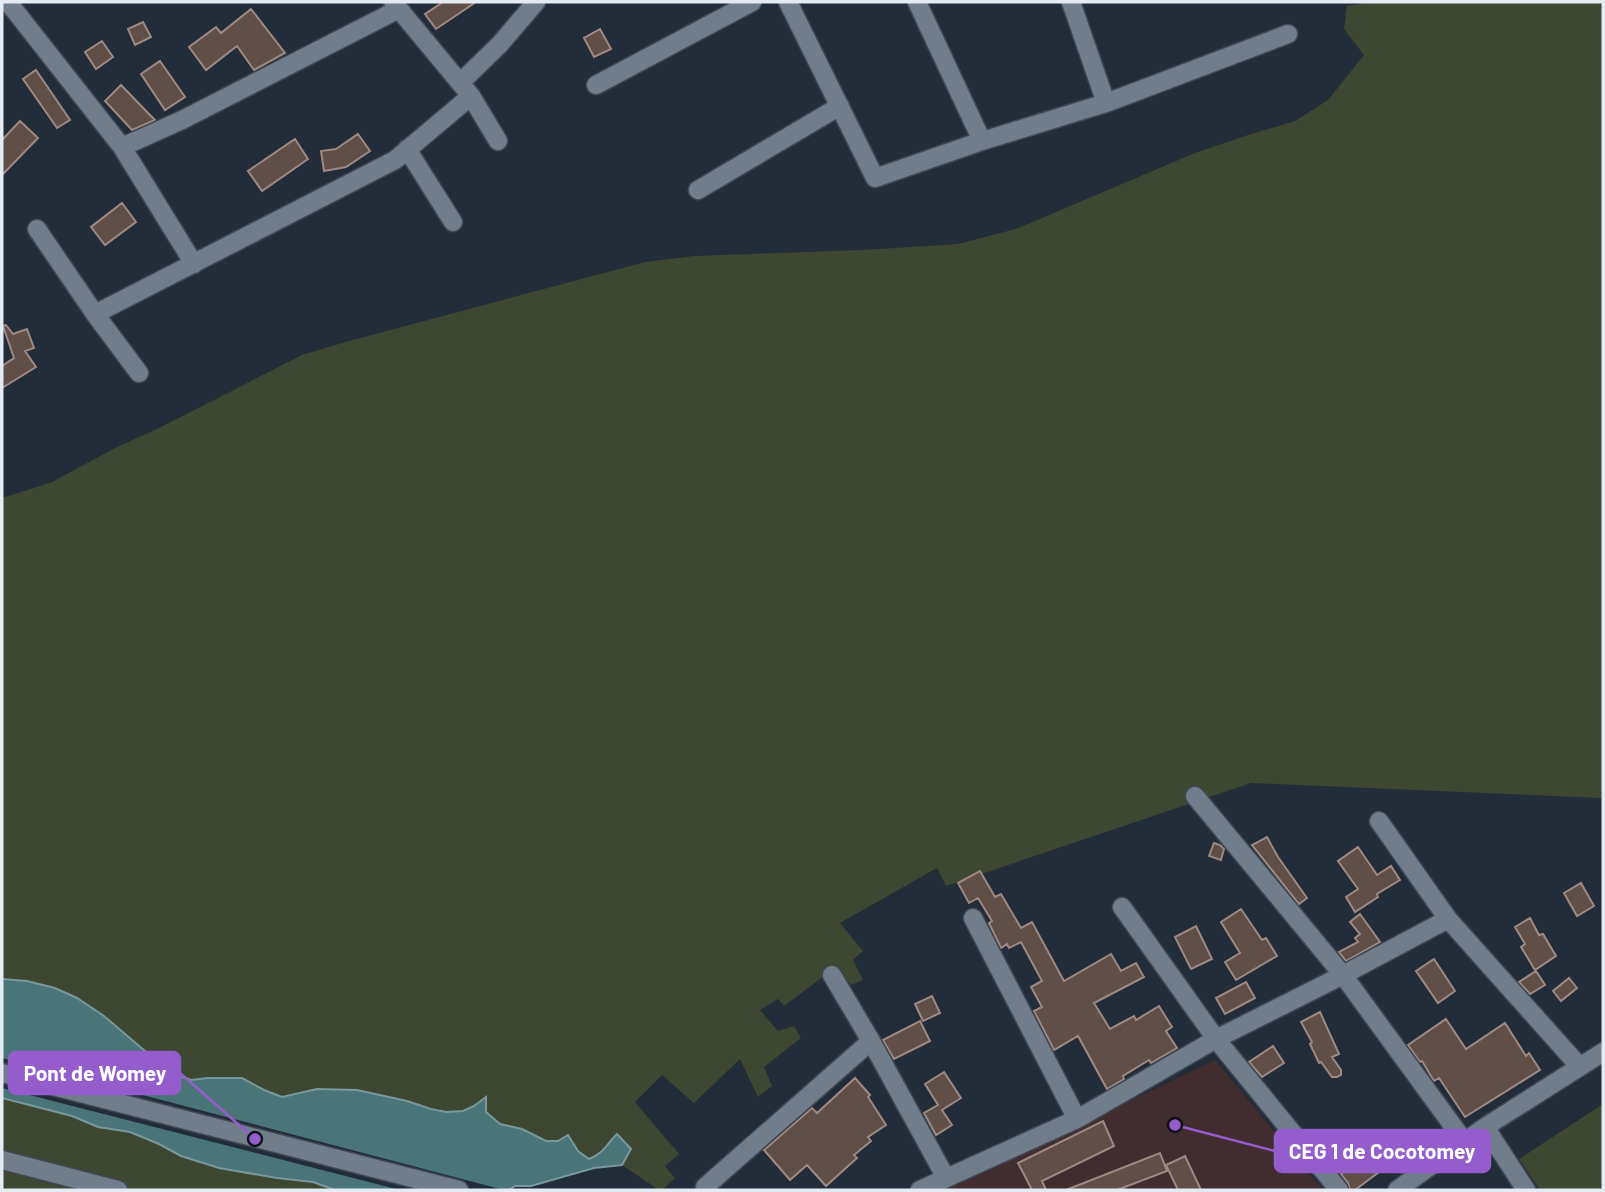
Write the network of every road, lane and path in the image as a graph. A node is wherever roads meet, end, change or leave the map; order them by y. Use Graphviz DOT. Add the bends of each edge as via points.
graph roads {
  1 [pos="8,2"];
  2 [pos="536,2"];
  3 [pos="752,2"];
  4 [pos="788,2"];
  5 [pos="917,2"];
  6 [pos="1071,2"];
  7 [pos="396,5"];
  8 [pos="1288,34"];
  9 [pos="596,85"];
  10 [pos="465,90"];
  11 [pos="1106,103"];
  12 [pos="840,106"];
  13 [pos="498,141"];
  14 [pos="982,141"];
  15 [pos="122,148"];
  16 [pos="407,149"];
  17 [pos="698,190"];
  18 [pos="453,222"];
  19 [pos="37,229"];
  20 [pos="194,264"];
  21 [pos="95,314"];
  22 [pos="139,373"];
  23 [pos="1195,796"];
  24 [pos="1379,821"];
  25 [pos="1122,907"];
  26 [pos="973,918"];
  27 [pos="1448,919"];
  28 [pos="832,975"];
  29 [pos="1343,975"];
  30 [pos="1216,1039"];
  31 [pos="871,1041"];
  32 [pos="1603,1052"];
  33 [pos="1580,1067"];
  34 [pos="2,1073"];
  35 [pos="1077,1119"];
  36 [pos="1485,1127"];
  37 [pos="1464,1141"];
  38 [pos="2,1160"];
  39 [pos="946,1178"];
  40 [pos="705,1187"];
  41 [pos="118,1190"];
  42 [pos="459,1190"];
  43 [pos="920,1190"];
  44 [pos="1339,1190"];
  45 [pos="1396,1190"];
  46 [pos="1526,1190"];
  1 -- 15 [label="street"];
  2 -- 10 [label="street"];
  3 -- 9 [label="street"];
  4 -- 12 [label="street"];
  5 -- 14 [label="street"];
  6 -- 11 [label="street"];
  7 -- 10 [label="street"];
  7 -- 15 [label="street"];
  8 -- 11 [label="street"];
  10 -- 13 [label="street"];
  10 -- 16 [label="street"];
  11 -- 14 [label="street"];
  12 -- 14 [label="street" via="876,178"];
  12 -- 17 [label="street"];
  15 -- 20 [label="street"];
  16 -- 18 [label="street"];
  16 -- 20 [label="street" via="371,174"];
  19 -- 21 [label="street"];
  20 -- 21 [label="street"];
  21 -- 22 [label="street"];
  23 -- 29 [label="street"];
  24 -- 27 [label="street"];
  25 -- 30 [label="street"];
  26 -- 35 [label="street"];
  27 -- 29 [label="street"];
  27 -- 33 [label="street"];
  28 -- 31 [label="street"];
  29 -- 30 [label="street"];
  29 -- 37 [label="street"];
  30 -- 35 [label="street"];
  30 -- 44 [label="street"];
  31 -- 39 [label="street"];
  31 -- 40 [label="street"];
  32 -- 33 [label="street"];
  33 -- 36 [label="street"];
  34 -- 42 [label="street"];
  35 -- 39 [label="street"];
  36 -- 37 [label="street"];
  36 -- 46 [label="street"];
  37 -- 45 [label="street"];
  38 -- 41 [label="street"];
  39 -- 43 [label="street"];
}
